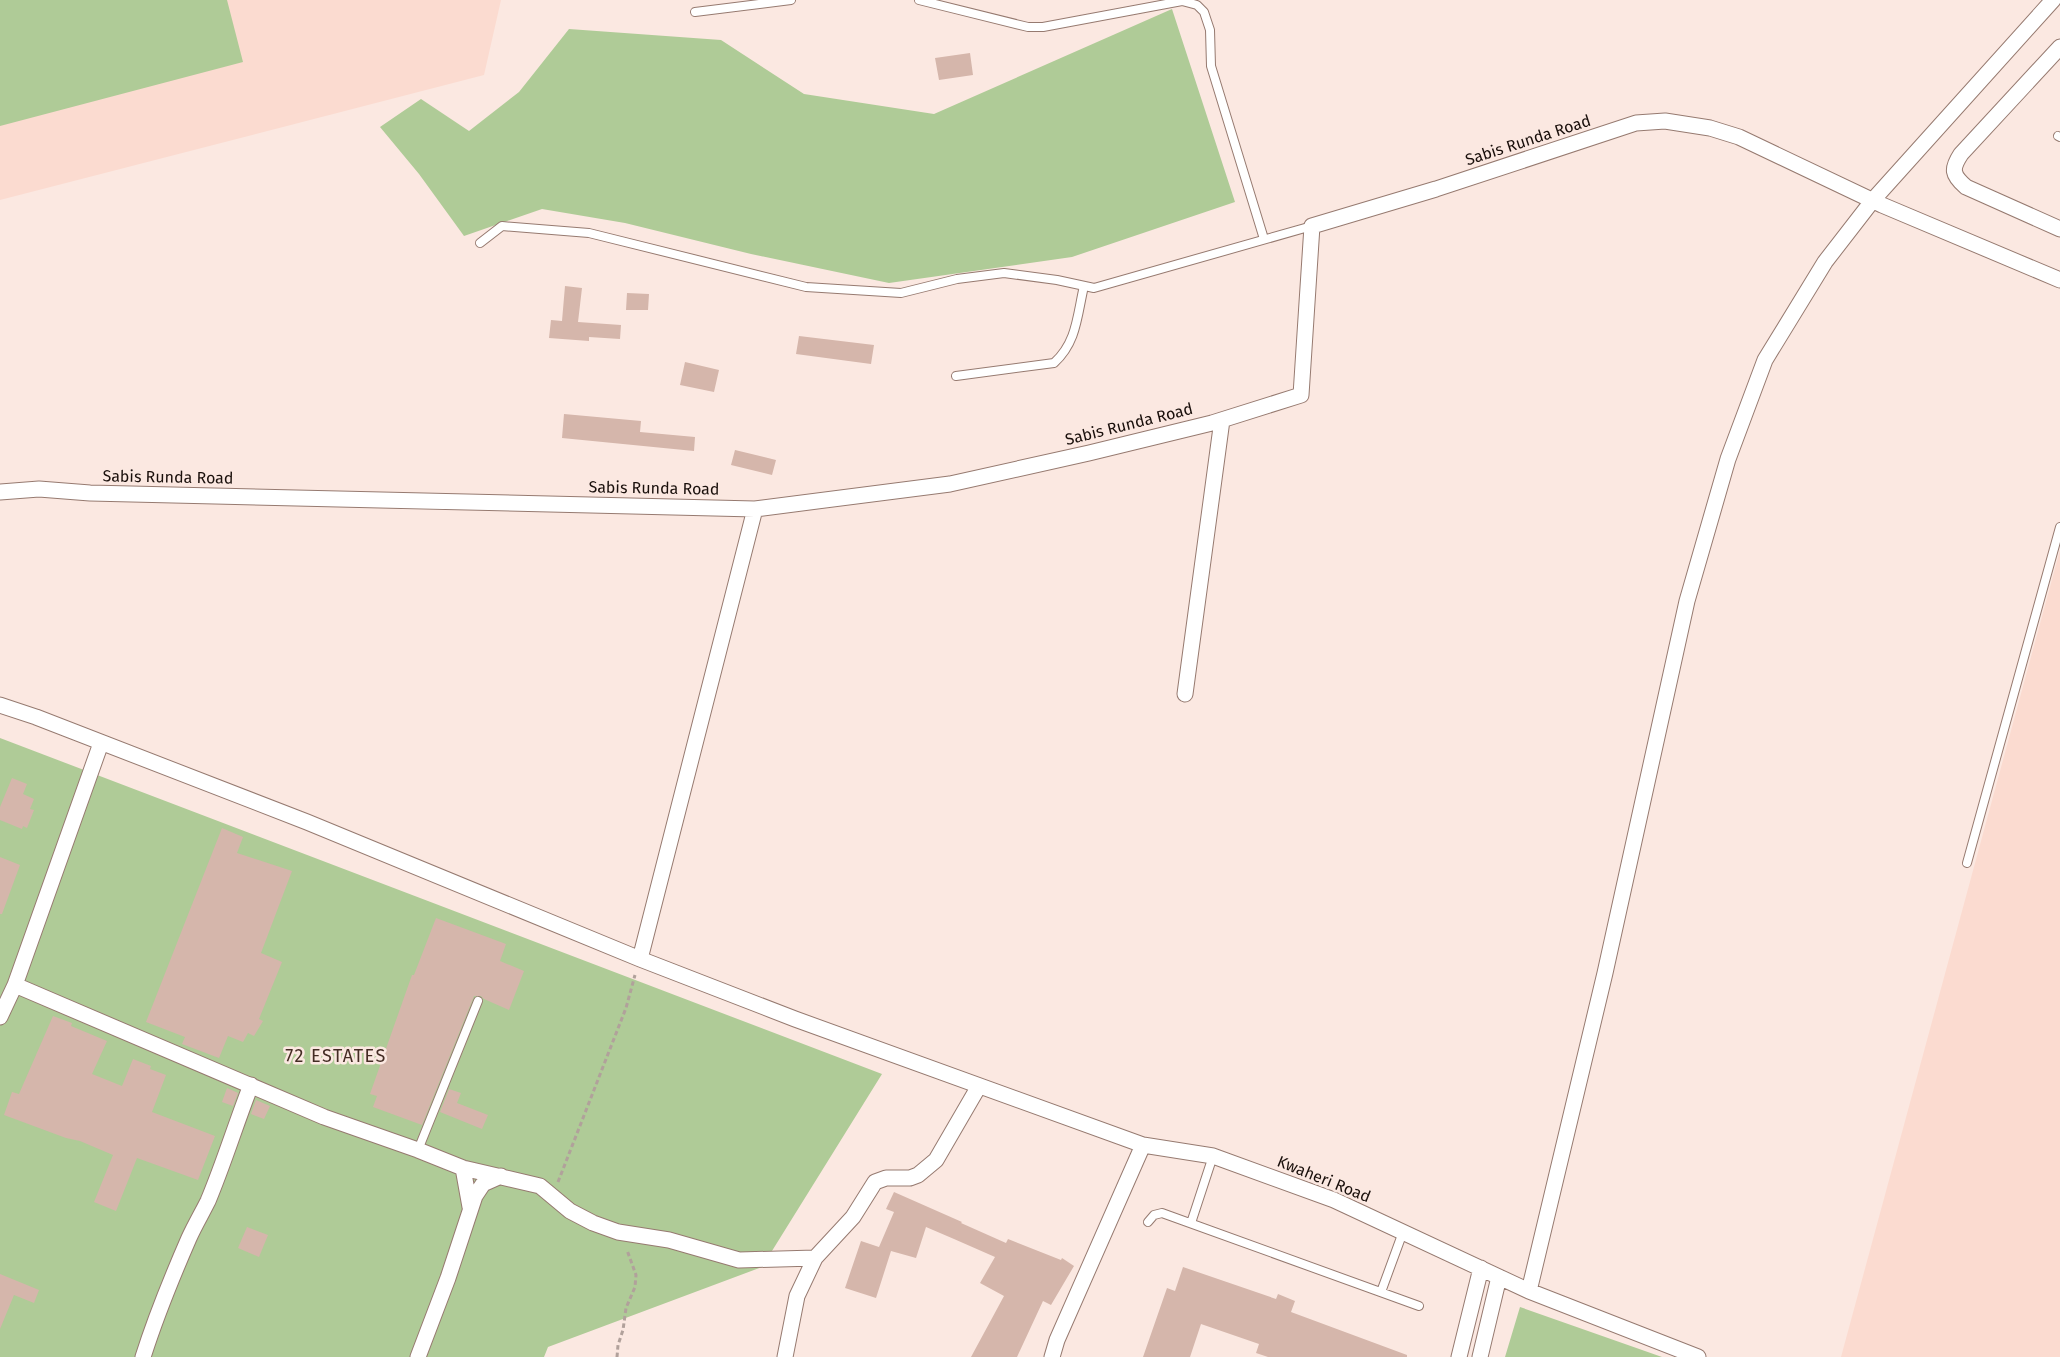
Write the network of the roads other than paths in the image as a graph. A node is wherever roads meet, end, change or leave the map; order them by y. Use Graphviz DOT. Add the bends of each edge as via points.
graph roads {
  1 [pos="791,0"];
  2 [pos="919,0"];
  3 [pos="2053,0"];
  4 [pos="695,12"];
  5 [pos="2060,47"];
  6 [pos="1873,200"];
  7 [pos="1311,226"];
  8 [pos="2060,229"];
  9 [pos="1264,239"];
  10 [pos="480,243"];
  11 [pos="2060,280"];
  12 [pos="1083,286"];
  13 [pos="956,376"];
  14 [pos="1222,420"];
  15 [pos="0,492"];
  16 [pos="755,509"];
  17 [pos="2060,527"];
  18 [pos="1185,694"];
  19 [pos="0,705"];
  20 [pos="101,743"];
  21 [pos="1967,863"];
  22 [pos="640,959"];
  23 [pos="15,985"];
  24 [pos="478,1001"];
  25 [pos="0,1017"];
  26 [pos="251,1085"];
  27 [pos="979,1086"];
  28 [pos="1143,1145"];
  29 [pos="418,1150"];
  30 [pos="1213,1156"];
  31 [pos="463,1168"];
  32 [pos="501,1176"];
  33 [pos="470,1207"];
  34 [pos="1148,1222"];
  35 [pos="1191,1222"];
  36 [pos="1403,1232"];
  37 [pos="815,1258"];
  38 [pos="1481,1268"];
  39 [pos="1500,1277"];
  40 [pos="1529,1290"];
  41 [pos="1381,1292"];
  42 [pos="1419,1306"];
  43 [pos="143,1357"];
  44 [pos="418,1357"];
  45 [pos="785,1357"];
  46 [pos="1052,1357"];
  47 [pos="1460,1357"];
  48 [pos="1480,1357"];
  49 [pos="1698,1357"];
  1 -- 4 [label="lane"];
  2 -- 9 [label="lane" via="1028,27 1182,1 1197,5 1210,30 1211,66"];
  3 -- 6 [label="street"];
  5 -- 8 [label="street" via="1954,165 1954,173 1966,187"];
  6 -- 7 [label="street, Sabis Runda Road" via="1739,137 1665,121 1636,123"];
  6 -- 11 [label="street, Sabis Runda Road"];
  6 -- 40 [label="street" via="1825,262 1765,360 1728,459 1687,601 1605,974"];
  7 -- 9 [label="lane"];
  7 -- 14 [label="street, Sabis Runda Road" via="1301,395"];
  9 -- 12 [label="lane" via="1094,288"];
  10 -- 12 [label="lane" via="502,226 589,233 806,287 901,293 957,279 1004,273"];
  12 -- 13 [label="lane" via="1073,339 1053,363"];
  14 -- 16 [label="street, Sabis Runda Road" via="950,484"];
  14 -- 18 [label="street"];
  15 -- 16 [label="street, Sabis Runda Road" via="39,489"];
  16 -- 22 [label="street"];
  17 -- 21 [label="lane"];
  19 -- 20 [label="street, Kwaheri Road"];
  20 -- 22 [label="street, Kwaheri Road" via="307,822"];
  20 -- 23 [label="street"];
  22 -- 27 [label="street, Kwaheri Road"];
  23 -- 25 [label="street"];
  23 -- 26 [label="street"];
  24 -- 29 [label="lane"];
  26 -- 29 [label="street" via="324,1117"];
  26 -- 43 [label="street" via="223,1166 155,1319"];
  27 -- 28 [label="street, Kwaheri Road"];
  27 -- 37 [label="street" via="936,1160 910,1178 875,1182 854,1217"];
  28 -- 30 [label="street, Kwaheri Road"];
  28 -- 46 [label="street"];
  29 -- 31 [label="street"];
  30 -- 35 [label="lane"];
  30 -- 36 [label="street, Kwaheri Road" via="1334,1200"];
  31 -- 32 [label="street"];
  31 -- 33 [label="street"];
  32 -- 33 [label="street" via="483,1184"];
  32 -- 37 [label="street" via="540,1186 570,1211 618,1232 669,1240 739,1260"];
  33 -- 44 [label="street"];
  34 -- 35 [label="lane" via="1162,1213"];
  35 -- 41 [label="lane"];
  36 -- 38 [label="street, Kwaheri Road"];
  36 -- 41 [label="lane"];
  37 -- 45 [label="street" via="797,1296"];
  38 -- 39 [label="street, Kwaheri Road"];
  38 -- 47 [label="street"];
  39 -- 40 [label="street, Kwaheri Road"];
  39 -- 48 [label="street"];
  40 -- 49 [label="street, Kwaheri Road"];
  41 -- 42 [label="lane"];
}
